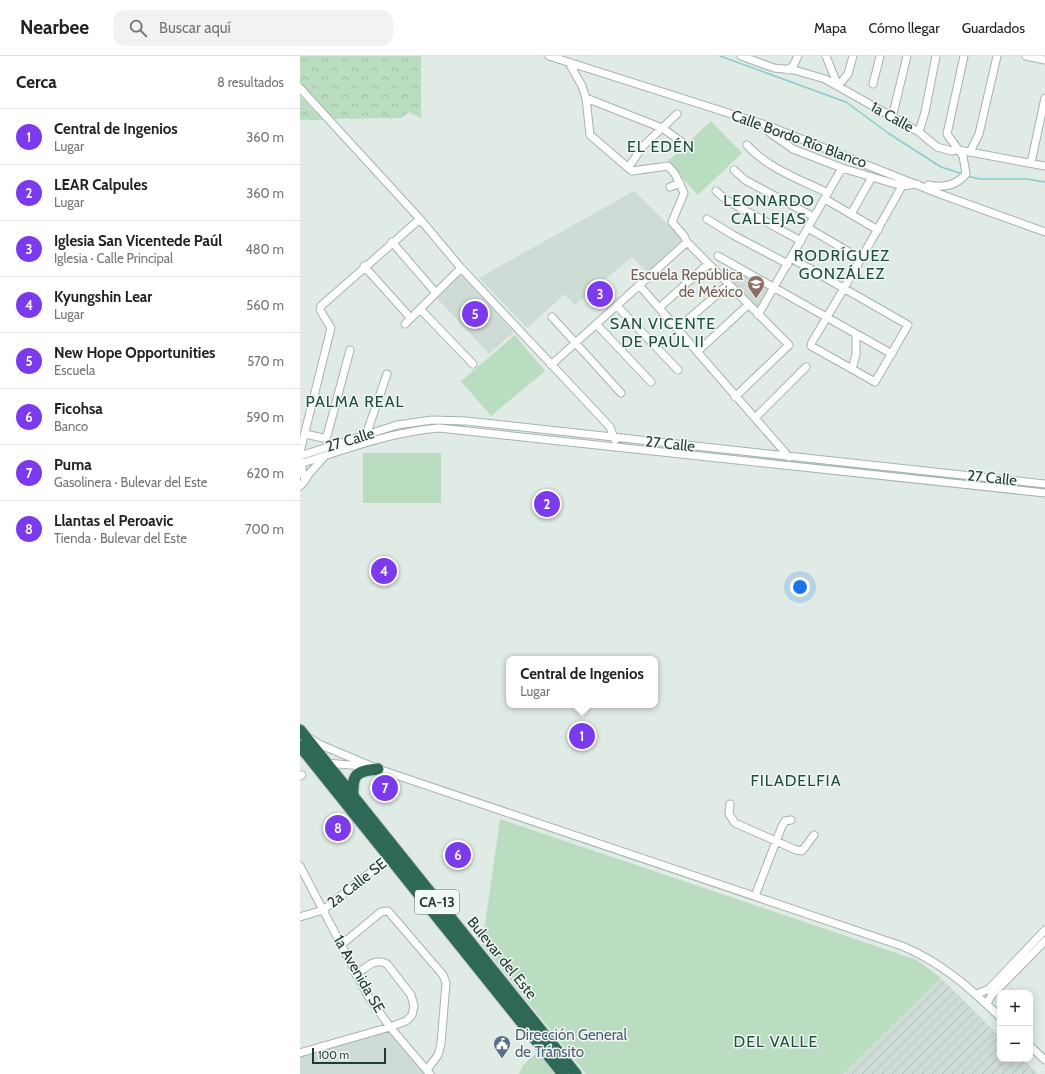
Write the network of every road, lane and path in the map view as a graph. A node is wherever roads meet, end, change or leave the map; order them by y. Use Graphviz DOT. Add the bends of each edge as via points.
graph roads {
  1 [pos="549,56"];
  2 [pos="741,56"];
  3 [pos="798,56"];
  4 [pos="826,56"];
  5 [pos="852,56"];
  6 [pos="880,56"];
  7 [pos="907,56"];
  8 [pos="936,56"];
  9 [pos="964,56"];
  10 [pos="997,56"];
  11 [pos="1026,56"];
  12 [pos="1045,60"];
  13 [pos="569,63"];
  14 [pos="787,70"];
  15 [pos="873,84"];
  16 [pos="838,86"];
  17 [pos="300,88"];
  18 [pos="586,98"];
  19 [pos="1045,98"];
  20 [pos="677,114"];
  21 [pos="892,118"];
  22 [pos="766,125"];
  23 [pos="662,128"];
  24 [pos="919,132"];
  25 [pos="682,142"];
  26 [pos="747,145"];
  27 [pos="957,150"];
  28 [pos="970,152"];
  29 [pos="1031,163"];
  30 [pos="1045,166"];
  31 [pos="628,168"];
  32 [pos="842,168"];
  33 [pos="734,170"];
  34 [pos="872,177"];
  35 [pos="680,183"];
  36 [pos="918,184"];
  37 [pos="902,186"];
  38 [pos="670,187"];
  39 [pos="716,192"];
  40 [pos="827,196"];
  41 [pos="851,214"];
  42 [pos="814,217"];
  43 [pos="420,219"];
  44 [pos="707,219"];
  45 [pos="808,228"];
  46 [pos="878,230"];
  47 [pos="1045,232"];
  48 [pos="801,241"];
  49 [pos="392,242"];
  50 [pos="687,242"];
  51 [pos="718,256"];
  52 [pos="861,259"];
  53 [pos="790,261"];
  54 [pos="708,264"];
  55 [pos="364,266"];
  56 [pos="461,268"];
  57 [pos="728,284"];
  58 [pos="639,285"];
  59 [pos="775,288"];
  60 [pos="844,288"];
  61 [pos="436,293"];
  62 [pos="748,305"];
  63 [pos="617,306"];
  64 [pos="659,308"];
  65 [pos="420,309"];
  66 [pos="407,314"];
  67 [pos="758,315"];
  68 [pos="552,317"];
  69 [pos="827,318"];
  70 [pos="405,324"];
  71 [pos="596,324"];
  72 [pos="677,329"];
  73 [pos="856,334"];
  74 [pos="576,342"];
  75 [pos="350,350"];
  76 [pos="698,351"];
  77 [pos="892,354"];
  78 [pos="473,364"];
  79 [pos="551,365"];
  80 [pos="806,367"];
  81 [pos="678,370"];
  82 [pos="852,370"];
  83 [pos="387,374"];
  84 [pos="651,382"];
  85 [pos="621,393"];
  86 [pos="735,397"];
  87 [pos="755,418"];
  88 [pos="444,420"];
  89 [pos="423,421"];
  90 [pos="443,429"];
  91 [pos="421,430"];
  92 [pos="305,434"];
  93 [pos="366,435"];
  94 [pos="614,438"];
  95 [pos="363,444"];
  96 [pos="615,446"];
  97 [pos="300,452"];
  98 [pos="325,456"];
  99 [pos="788,456"];
  100 [pos="300,461"];
  101 [pos="796,466"];
  102 [pos="968,476"];
  103 [pos="302,484"];
  104 [pos="964,484"];
  105 [pos="1045,484"];
  106 [pos="1045,493"];
  107 [pos="301,730"];
  108 [pos="300,747"];
  109 [pos="312,762"];
  110 [pos="326,763"];
  111 [pos="375,768"];
  112 [pos="350,800"];
  113 [pos="730,804"];
  114 [pos="791,820"];
  115 [pos="814,835"];
  116 [pos="777,842"];
  117 [pos="390,857"];
  118 [pos="300,866"];
  119 [pos="755,896"];
  120 [pos="323,910"];
  121 [pos="300,917"];
  122 [pos="1045,930"];
  123 [pos="1045,941"];
  124 [pos="341,945"];
  125 [pos="356,975"];
  126 [pos="977,994"];
  127 [pos="987,1004"];
  128 [pos="997,1014"];
  129 [pos="390,1027"];
  130 [pos="1033,1049"];
  131 [pos="300,1053"];
  132 [pos="1045,1060"];
  133 [pos="428,1072"];
  134 [pos="563,1074"];
  135 [pos="576,1074"];
  1 -- 13 [label="street, Calle Bordo Río Blanco"];
  2 -- 14 [label="street, 1a Calle"];
  3 -- 14 [label="street"];
  4 -- 16 [label="street"];
  5 -- 16 [label="street" via="848,74"];
  6 -- 15 [label="street"];
  7 -- 21 [label="street"];
  8 -- 24 [label="street"];
  9 -- 27 [label="street" via="946,134"];
  10 -- 28 [label="street" via="979,134"];
  11 -- 12 [label="street"];
  13 -- 18 [label="street"];
  13 -- 22 [label="street, Calle Bordo Río Blanco"];
  14 -- 16 [label="street, 1a Calle" via="819,77"];
  16 -- 21 [label="street, 1a Calle"];
  17 -- 43 [label="street"];
  18 -- 23 [label="street"];
  18 -- 31 [label="street" via="590,135"];
  19 -- 29 [label="street"];
  20 -- 23 [label="street"];
  21 -- 24 [label="street, 1a Calle"];
  22 -- 32 [label="street" via="770,133 793,149"];
  22 -- 36 [label="street, Calle Bordo Río Blanco"];
  23 -- 25 [label="street"];
  23 -- 31 [label="street" via="643,146"];
  24 -- 27 [label="street, 1a Calle" via="937,147"];
  26 -- 40 [label="street" via="764,161"];
  27 -- 28 [label="street, 1a Calle"];
  27 -- 36 [label="street" via="965,162 966,174 963,177 944,186"];
  28 -- 29 [label="street, 1a Calle"];
  29 -- 30 [label="street, 1a Calle"];
  31 -- 35 [label="street" via="635,172 666,165"];
  32 -- 34 [label="street"];
  32 -- 40 [label="street"];
  33 -- 42 [label="street" via="745,180"];
  34 -- 37 [label="street"];
  34 -- 41 [label="street"];
  35 -- 38 [label="street"];
  35 -- 50 [label="street" via="684,192 672,222"];
  36 -- 37 [label="street"];
  36 -- 47 [label="street, Calle Bordo Río Blanco"];
  37 -- 46 [label="street"];
  39 -- 48 [label="street"];
  40 -- 41 [label="street"];
  40 -- 42 [label="street"];
  41 -- 46 [label="street"];
  42 -- 45 [label="street"];
  43 -- 49 [label="street"];
  43 -- 56 [label="street"];
  44 -- 53 [label="street" via="733,235"];
  45 -- 48 [label="street"];
  45 -- 52 [label="street"];
  46 -- 52 [label="street"];
  48 -- 53 [label="street"];
  49 -- 55 [label="street"];
  49 -- 61 [label="street"];
  50 -- 54 [label="street"];
  50 -- 58 [label="street"];
  51 -- 59 [label="street"];
  52 -- 60 [label="street"];
  53 -- 59 [label="street"];
  53 -- 60 [label="street"];
  54 -- 57 [label="street"];
  54 -- 64 [label="street"];
  55 -- 66 [label="street"];
  55 -- 92 [label="street" via="321,306 320,310 331,328"];
  56 -- 61 [label="street"];
  56 -- 79 [label="street"];
  57 -- 62 [label="street"];
  57 -- 72 [label="street"];
  58 -- 63 [label="street"];
  58 -- 64 [label="street"];
  59 -- 67 [label="street"];
  59 -- 69 [label="street"];
  60 -- 69 [label="street"];
  60 -- 77 [label="street" via="908,325"];
  61 -- 65 [label="street"];
  62 -- 67 [label="street"];
  62 -- 76 [label="street"];
  63 -- 71 [label="street"];
  63 -- 81 [label="street"];
  64 -- 72 [label="street"];
  65 -- 70 [label="street"];
  65 -- 78 [label="street"];
  67 -- 86 [label="street" via="789,345"];
  68 -- 74 [label="street"];
  69 -- 73 [label="street"];
  69 -- 82 [label="street" via="811,346"];
  71 -- 74 [label="street"];
  71 -- 84 [label="street"];
  72 -- 76 [label="street"];
  73 -- 77 [label="street"];
  73 -- 82 [label="street" via="856,355"];
  74 -- 79 [label="street"];
  74 -- 85 [label="street"];
  75 -- 92 [label="street" via="327,436 323,438"];
  76 -- 86 [label="street"];
  77 -- 82 [label="street" via="875,382"];
  79 -- 94 [label="street" via="610,427"];
  80 -- 87 [label="street"];
  83 -- 93 [label="street"];
  86 -- 87 [label="street"];
  87 -- 99 [label="street"];
  88 -- 89 [label="street, 27 Calle"];
  88 -- 90 [label="street"];
  88 -- 94 [label="street, 27 Calle"];
  89 -- 91 [label="street"];
  89 -- 93 [label="street, 27 Calle" via="397,425"];
  90 -- 91 [label="street, 27 Calle"];
  90 -- 96 [label="street, 27 Calle"];
  91 -- 95 [label="street, 27 Calle"];
  92 -- 97 [label="street"];
  93 -- 95 [label="street"];
  93 -- 100 [label="street, 27 Calle"];
  94 -- 96 [label="street"];
  94 -- 99 [label="street, 27 Calle"];
  95 -- 98 [label="street, 27 Calle"];
  96 -- 101 [label="street, 27 Calle"];
  98 -- 100 [label="street, 27 Calle"];
  98 -- 103 [label="street"];
  99 -- 101 [label="street"];
  99 -- 102 [label="street, 27 Calle"];
  100 -- 103 [label="street"];
  101 -- 104 [label="street, 27 Calle"];
  102 -- 104 [label="street"];
  102 -- 105 [label="street, 27 Calle"];
  104 -- 106 [label="street, 27 Calle"];
  107 -- 110 [label="highway, Bulevar del Este / CA-13"];
  107 -- 111 [label="street" via="322,746"];
  108 -- 109 [label="highway, Bulevar del Este / CA-13"];
  109 -- 110 [label="street"];
  109 -- 112 [label="highway, Bulevar del Este / CA-13"];
  110 -- 111 [label="street"];
  110 -- 112 [label="highway, Bulevar del Este / CA-13"];
  111 -- 112 [label="highway" via="356,775"];
  111 -- 119 [label="street"];
  112 -- 117 [label="highway, Bulevar del Este / CA-13"];
  112 -- 135 [label="highway, Bulevar del Este / CA-13" via="390,843"];
  113 -- 116 [label="street" via="729,814 735,823"];
  114 -- 116 [label="street" via="785,821"];
  115 -- 116 [label="street" via="802,851"];
  116 -- 119 [label="street"];
  117 -- 120 [label="street, 2a Calle SE"];
  117 -- 134 [label="highway, Bulevar del Este / CA-13"];
  118 -- 120 [label="street, 1a Avenida SE"];
  119 -- 126 [label="street" via="922,954"];
  120 -- 121 [label="street, 2a Calle SE"];
  120 -- 124 [label="street, 1a Avenida SE"];
  122 -- 126 [label="street" via="989,989"];
  123 -- 127 [label="street" via="991,996"];
  124 -- 125 [label="street, 1a Avenida SE"];
  124 -- 133 [label="street" via="381,912 388,911 443,975 447,991 441,1044"];
  125 -- 129 [label="street, 1a Avenida SE"];
  125 -- 129 [label="street" via="374,962 384,962 411,995 414,1006 412,1015 406,1021"];
  126 -- 127 [label="street"];
  127 -- 128 [label="street"];
  129 -- 131 [label="street"];
  129 -- 133 [label="street, 1a Avenida SE"];
  130 -- 132 [label="street"];
}
